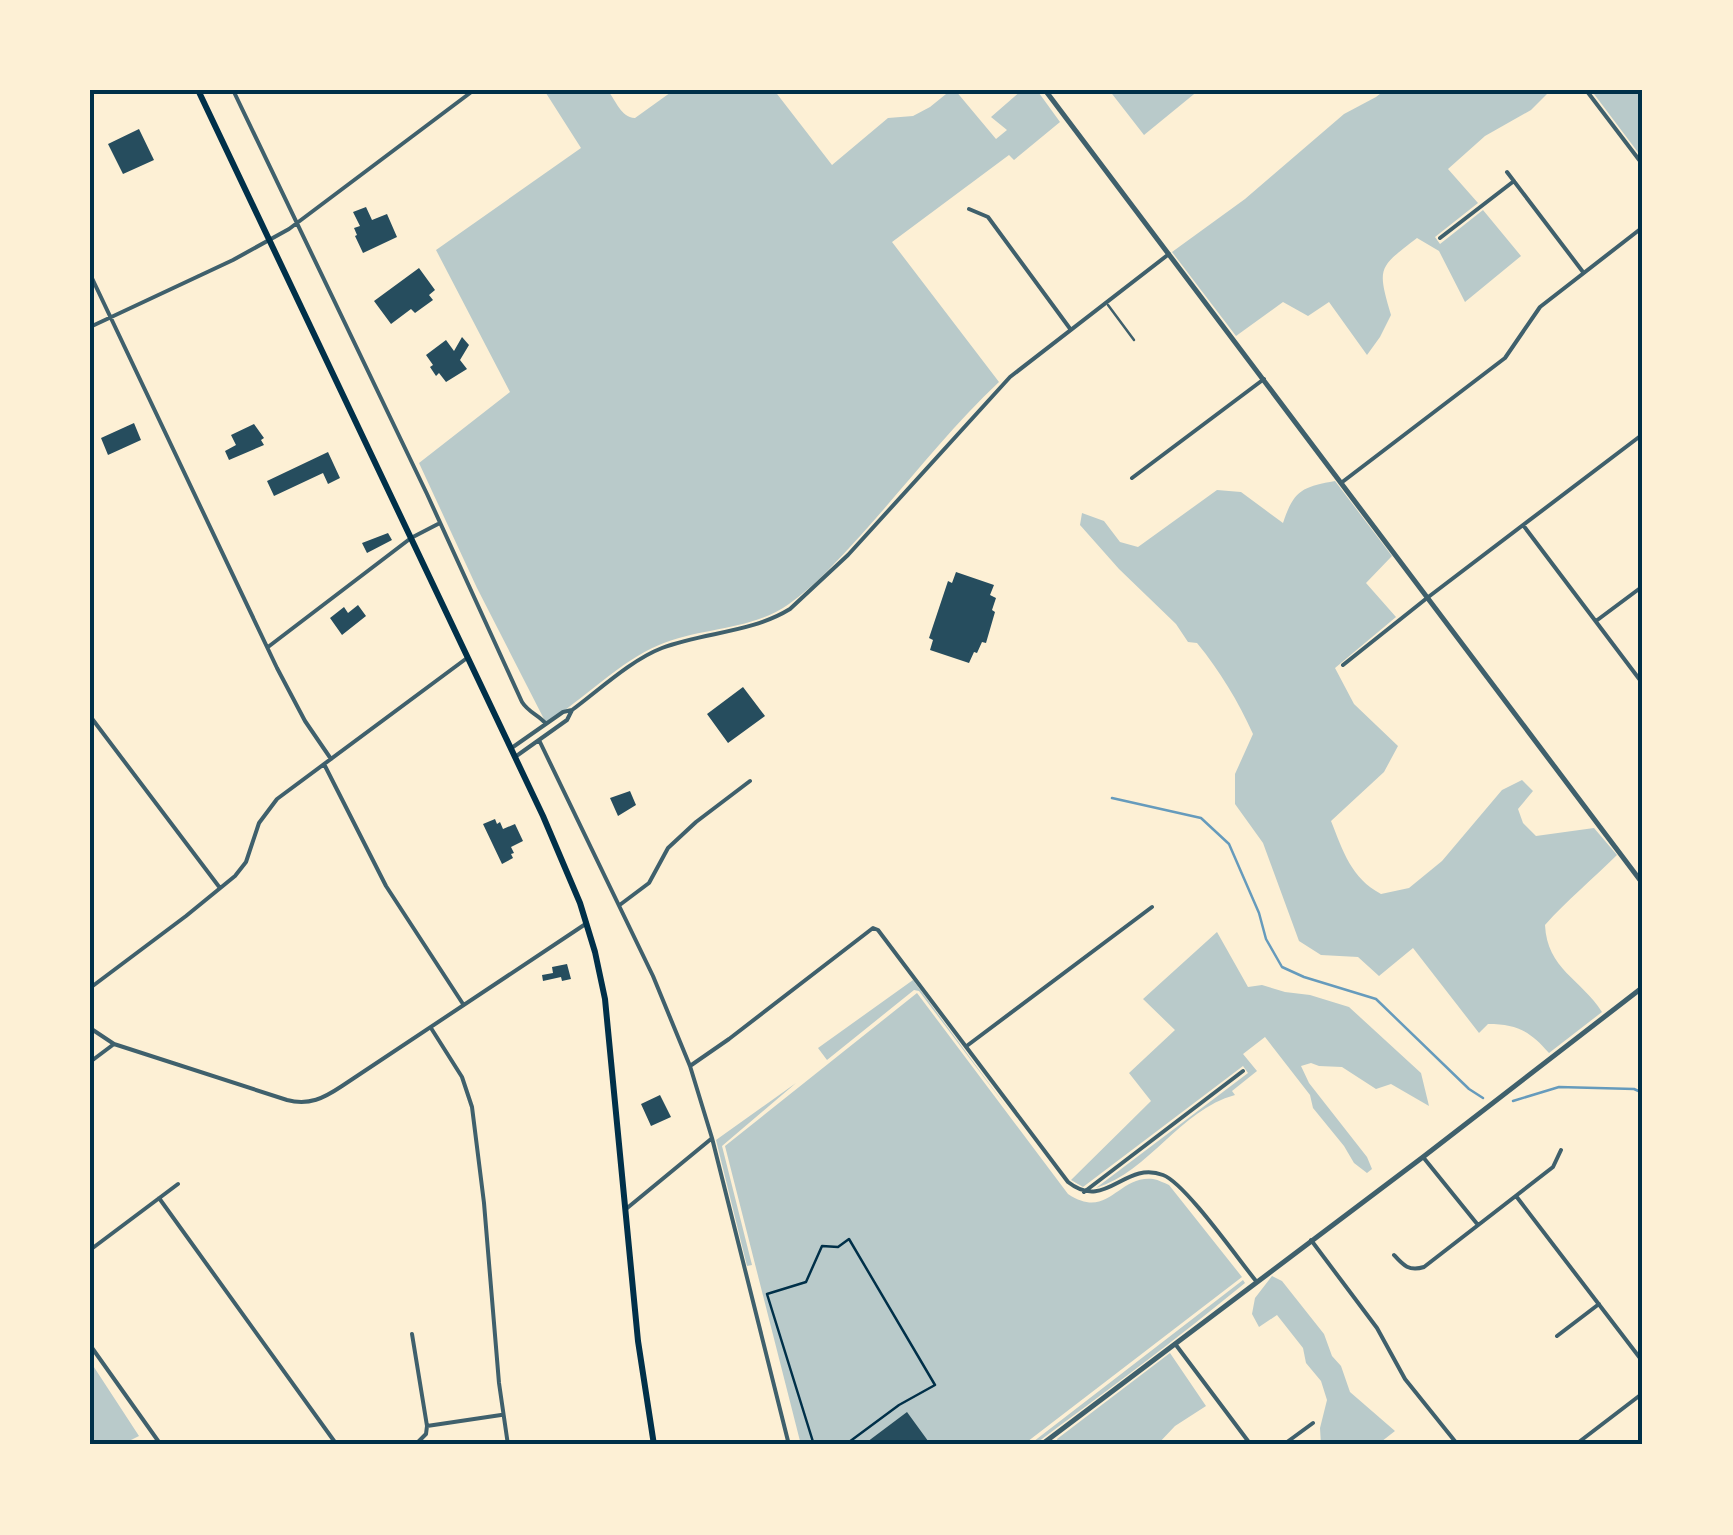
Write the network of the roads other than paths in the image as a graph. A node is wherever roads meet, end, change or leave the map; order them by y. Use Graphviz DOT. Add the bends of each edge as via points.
graph roads {
  1 [pos="198,90"];
  2 [pos="233,90"];
  3 [pos="474,90"];
  4 [pos="1045,90"];
  5 [pos="1586,90"];
  6 [pos="1643,165"];
  7 [pos="1508,172"];
  8 [pos="1514,181"];
  9 [pos="970,208"];
  10 [pos="296,224"];
  11 [pos="1643,227"];
  12 [pos="1440,238"];
  13 [pos="269,240"];
  14 [pos="1169,254"];
  15 [pos="1583,272"];
  16 [pos="90,274"];
  17 [pos="1106,302"];
  18 [pos="111,317"];
  19 [pos="90,326"];
  20 [pos="1071,330"];
  21 [pos="1134,340"];
  22 [pos="1264,380"];
  23 [pos="1643,434"];
  24 [pos="1132,478"];
  25 [pos="1342,483"];
  26 [pos="440,523"];
  27 [pos="1523,525"];
  28 [pos="411,538"];
  29 [pos="1643,586"];
  30 [pos="1427,598"];
  31 [pos="1596,621"];
  32 [pos="268,647"];
  33 [pos="468,658"];
  34 [pos="1344,665"];
  35 [pos="1643,684"];
  36 [pos="572,710"];
  37 [pos="90,716"];
  38 [pos="546,724"];
  39 [pos="539,740"];
  40 [pos="513,753"];
  41 [pos="331,759"];
  42 [pos="324,764"];
  43 [pos="750,781"];
  44 [pos="1643,884"];
  45 [pos="220,889"];
  46 [pos="620,904"];
  47 [pos="1152,906"];
  48 [pos="586,923"];
  49 [pos="1643,986"];
  50 [pos="90,988"];
  51 [pos="464,1004"];
  52 [pos="430,1027"];
  53 [pos="90,1028"];
  54 [pos="114,1044"];
  55 [pos="966,1046"];
  56 [pos="90,1062"];
  57 [pos="690,1066"];
  58 [pos="1243,1071"];
  59 [pos="712,1138"];
  60 [pos="1561,1150"];
  61 [pos="1423,1156"];
  62 [pos="178,1184"];
  63 [pos="1084,1192"];
  64 [pos="1516,1196"];
  65 [pos="159,1198"];
  66 [pos="626,1209"];
  67 [pos="1478,1225"];
  68 [pos="1311,1240"];
  69 [pos="90,1250"];
  70 [pos="1394,1255"];
  71 [pos="1256,1282"];
  72 [pos="1599,1304"];
  73 [pos="412,1334"];
  74 [pos="1557,1336"];
  75 [pos="1175,1343"];
  76 [pos="90,1345"];
  77 [pos="1643,1362"];
  78 [pos="1643,1393"];
  79 [pos="502,1415"];
  80 [pos="1313,1423"];
  81 [pos="427,1426"];
  82 [pos="161,1445"];
  83 [pos="337,1445"];
  84 [pos="415,1445"];
  85 [pos="508,1445"];
  86 [pos="654,1445"];
  87 [pos="789,1445"];
  88 [pos="1041,1445"];
  89 [pos="1251,1445"];
  90 [pos="1283,1445"];
  91 [pos="1458,1445"];
  92 [pos="1574,1445"];
  1 -- 13 [label="main road"];
  2 -- 10 [label="street"];
  3 -- 10 [label="street"];
  4 -- 14 [label="street"];
  5 -- 6 [label="street"];
  7 -- 8 [label="street"];
  8 -- 12 [label="street"];
  8 -- 15 [label="street"];
  9 -- 20 [label="street" via="988,217"];
  10 -- 13 [label="street"];
  10 -- 26 [label="street"];
  11 -- 15 [label="street"];
  13 -- 18 [label="street"];
  13 -- 28 [label="main road"];
  14 -- 17 [label="street"];
  14 -- 22 [label="street"];
  15 -- 25 [label="street" via="1535,312 1505,358"];
  16 -- 18 [label="street"];
  17 -- 20 [label="street"];
  17 -- 21 [label="lane"];
  18 -- 19 [label="street"];
  18 -- 32 [label="street"];
  20 -- 36 [label="street" via="994,392 790,609 658,650"];
  22 -- 24 [label="street"];
  22 -- 25 [label="street"];
  23 -- 27 [label="street"];
  25 -- 30 [label="street"];
  26 -- 28 [label="street"];
  26 -- 38 [label="street" via="522,702"];
  27 -- 30 [label="street"];
  27 -- 31 [label="street"];
  28 -- 32 [label="street"];
  28 -- 33 [label="main road"];
  29 -- 31 [label="street"];
  30 -- 34 [label="street"];
  30 -- 44 [label="street"];
  31 -- 35 [label="street"];
  32 -- 41 [label="street"];
  33 -- 40 [label="main road"];
  33 -- 41 [label="street"];
  36 -- 38 [label="street"];
  36 -- 39 [label="street"];
  37 -- 45 [label="street"];
  38 -- 40 [label="street"];
  39 -- 40 [label="street"];
  39 -- 46 [label="street"];
  40 -- 48 [label="main road"];
  41 -- 42 [label="street"];
  42 -- 45 [label="street" via="269,808 246,862"];
  42 -- 51 [label="street" via="386,886"];
  43 -- 46 [label="street" via="668,848 649,882"];
  45 -- 50 [label="street"];
  46 -- 57 [label="street"];
  47 -- 55 [label="street"];
  48 -- 51 [label="street"];
  48 -- 66 [label="main road" via="609,1025"];
  49 -- 61 [label="street"];
  51 -- 52 [label="street"];
  52 -- 54 [label="street" via="310,1102"];
  52 -- 79 [label="street" via="462,1077 472,1107"];
  53 -- 54 [label="street"];
  54 -- 56 [label="street"];
  55 -- 57 [label="street" via="872,928"];
  55 -- 63 [label="street" via="1068,1182"];
  57 -- 59 [label="street"];
  58 -- 63 [label="street"];
  59 -- 66 [label="street"];
  59 -- 87 [label="street"];
  60 -- 64 [label="street" via="1554,1167"];
  61 -- 67 [label="street"];
  61 -- 68 [label="street"];
  62 -- 65 [label="street"];
  63 -- 71 [label="street" via="1146,1172 1173,1180"];
  64 -- 67 [label="street"];
  64 -- 72 [label="street"];
  65 -- 69 [label="street"];
  65 -- 83 [label="street"];
  66 -- 86 [label="main road"];
  67 -- 70 [label="street" via="1416,1270"];
  68 -- 71 [label="street"];
  68 -- 91 [label="street"];
  71 -- 75 [label="street"];
  72 -- 74 [label="street"];
  72 -- 77 [label="street"];
  73 -- 81 [label="street"];
  75 -- 88 [label="street"];
  75 -- 89 [label="street"];
  76 -- 82 [label="street"];
  78 -- 92 [label="street"];
  79 -- 81 [label="street"];
  79 -- 85 [label="street"];
  80 -- 90 [label="street"];
  81 -- 84 [label="street"];
}
